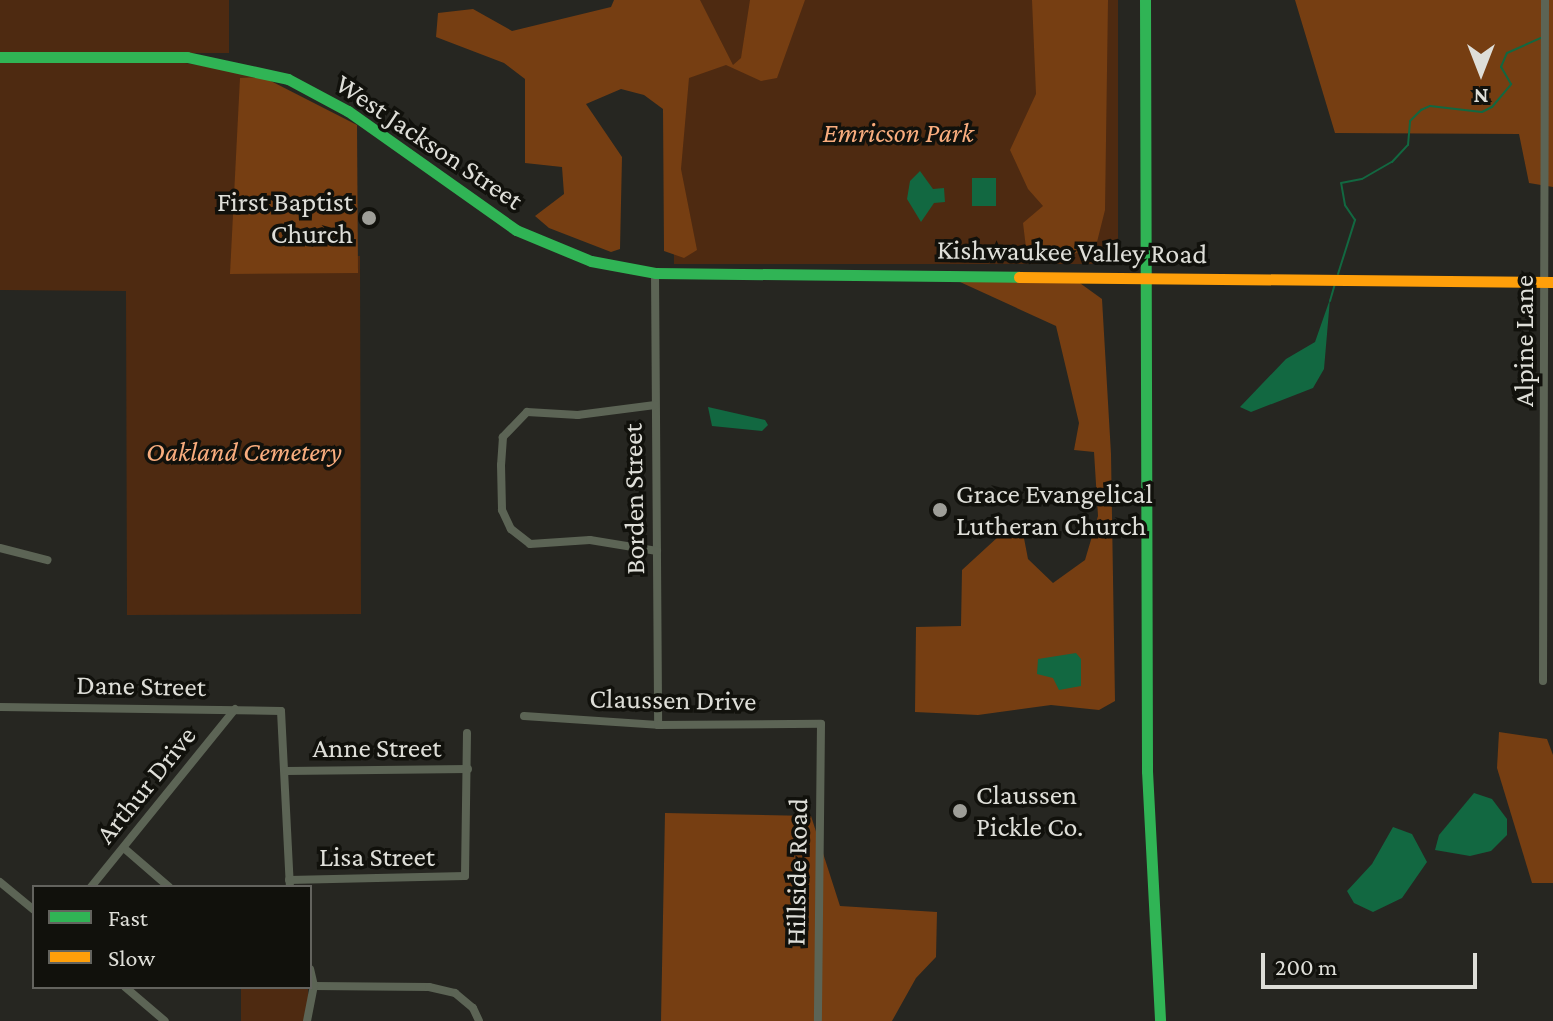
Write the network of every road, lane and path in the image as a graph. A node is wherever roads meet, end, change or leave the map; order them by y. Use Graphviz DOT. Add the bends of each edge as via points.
graph roads {
  1 [pos="1145,0"];
  2 [pos="1545,0"];
  3 [pos="0,57"];
  4 [pos="591,261"];
  5 [pos="655,273"];
  6 [pos="1144,277"];
  7 [pos="1550,282"];
  8 [pos="655,405"];
  9 [pos="0,548"];
  10 [pos="657,551"];
  11 [pos="47,560"];
  12 [pos="1543,681"];
  13 [pos="0,707"];
  14 [pos="235,709"];
  15 [pos="524,716"];
  16 [pos="821,724"];
  17 [pos="658,725"];
  18 [pos="467,733"];
  19 [pos="468,769"];
  20 [pos="286,771"];
  21 [pos="125,849"];
  22 [pos="0,882"];
  23 [pos="290,883"];
  24 [pos="93,885"];
  25 [pos="167,885"];
  26 [pos="32,908"];
  27 [pos="312,978"];
  28 [pos="314,986"];
  29 [pos="127,989"];
  30 [pos="165,1021"];
  31 [pos="307,1021"];
  32 [pos="479,1021"];
  33 [pos="818,1021"];
  34 [pos="1160,1021"];
  1 -- 6 [label="street"];
  2 -- 7 [label="street, Alpine Lane"];
  3 -- 4 [label="street, West Jackson Street" via="187,57 288,79 348,111 504,223"];
  4 -- 5 [label="street, Kishwaukee Valley Road"];
  5 -- 6 [label="street, Kishwaukee Valley Road"];
  5 -- 8 [label="street, Borden Street"];
  6 -- 7 [label="street, Kishwaukee Valley Road"];
  6 -- 34 [label="street" via="1147,771"];
  7 -- 12 [label="street, Alpine Lane"];
  8 -- 10 [label="street, Borden Street"];
  8 -- 10 [label="street" via="578,415 527,412 503,437 501,465 502,510 511,529 530,544 590,540"];
  9 -- 11 [label="street"];
  10 -- 17 [label="street, Borden Street"];
  13 -- 14 [label="street, Dane Street"];
  14 -- 20 [label="street, Dane Street" via="281,711"];
  14 -- 21 [label="street, Arthur Drive"];
  15 -- 17 [label="street, Claussen Drive"];
  16 -- 17 [label="street, Claussen Drive"];
  16 -- 33 [label="street, Hillside Road"];
  18 -- 19 [label="street"];
  19 -- 20 [label="street, Anne Street"];
  19 -- 23 [label="street, Lisa Street" via="465,876"];
  20 -- 23 [label="street"];
  21 -- 24 [label="street, Arthur Drive"];
  21 -- 25 [label="street"];
  22 -- 26 [label="street"];
  27 -- 28 [label="street"];
  28 -- 31 [label="street"];
  28 -- 32 [label="street" via="429,987 455,993"];
  29 -- 30 [label="street"];
}
